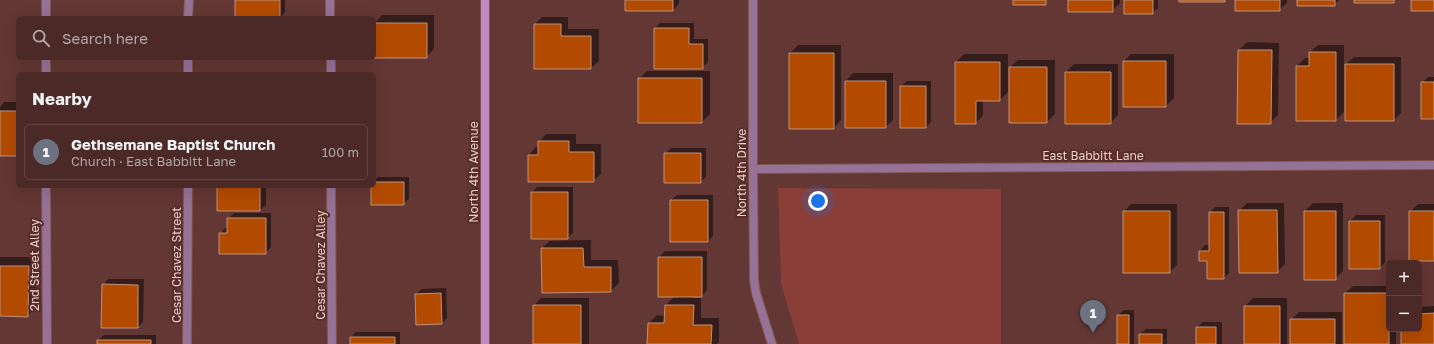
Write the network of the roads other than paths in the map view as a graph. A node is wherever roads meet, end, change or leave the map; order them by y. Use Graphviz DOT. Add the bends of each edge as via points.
graph roads {
  1 [pos="46,0"];
  2 [pos="188,0"];
  3 [pos="330,0"];
  4 [pos="485,0"];
  5 [pos="753,0"];
  6 [pos="46,16"];
  7 [pos="188,16"];
  8 [pos="330,16"];
  9 [pos="46,60"];
  10 [pos="188,60"];
  11 [pos="331,60"];
  12 [pos="46,72"];
  13 [pos="188,72"];
  14 [pos="331,72"];
  15 [pos="1434,165"];
  16 [pos="753,170"];
  17 [pos="46,188"];
  18 [pos="188,188"];
  19 [pos="331,188"];
  20 [pos="47,344"];
  21 [pos="187,344"];
  22 [pos="332,344"];
  23 [pos="485,344"];
  24 [pos="772,344"];
  1 -- 6 [label="street"];
  2 -- 7 [label="street"];
  3 -- 8 [label="street"];
  4 -- 23 [label="street, North 4th Avenue"];
  5 -- 16 [label="street, North 4th Drive"];
  9 -- 12 [label="street"];
  10 -- 13 [label="street"];
  11 -- 14 [label="street"];
  15 -- 16 [label="street, East Babbitt Lane"];
  16 -- 24 [label="street, North 4th Drive" via="756,293"];
  17 -- 20 [label="street, 2nd Street Alley"];
  18 -- 21 [label="street, Cesar Chavez Street"];
  19 -- 22 [label="street, Cesar Chavez Alley"];
}
